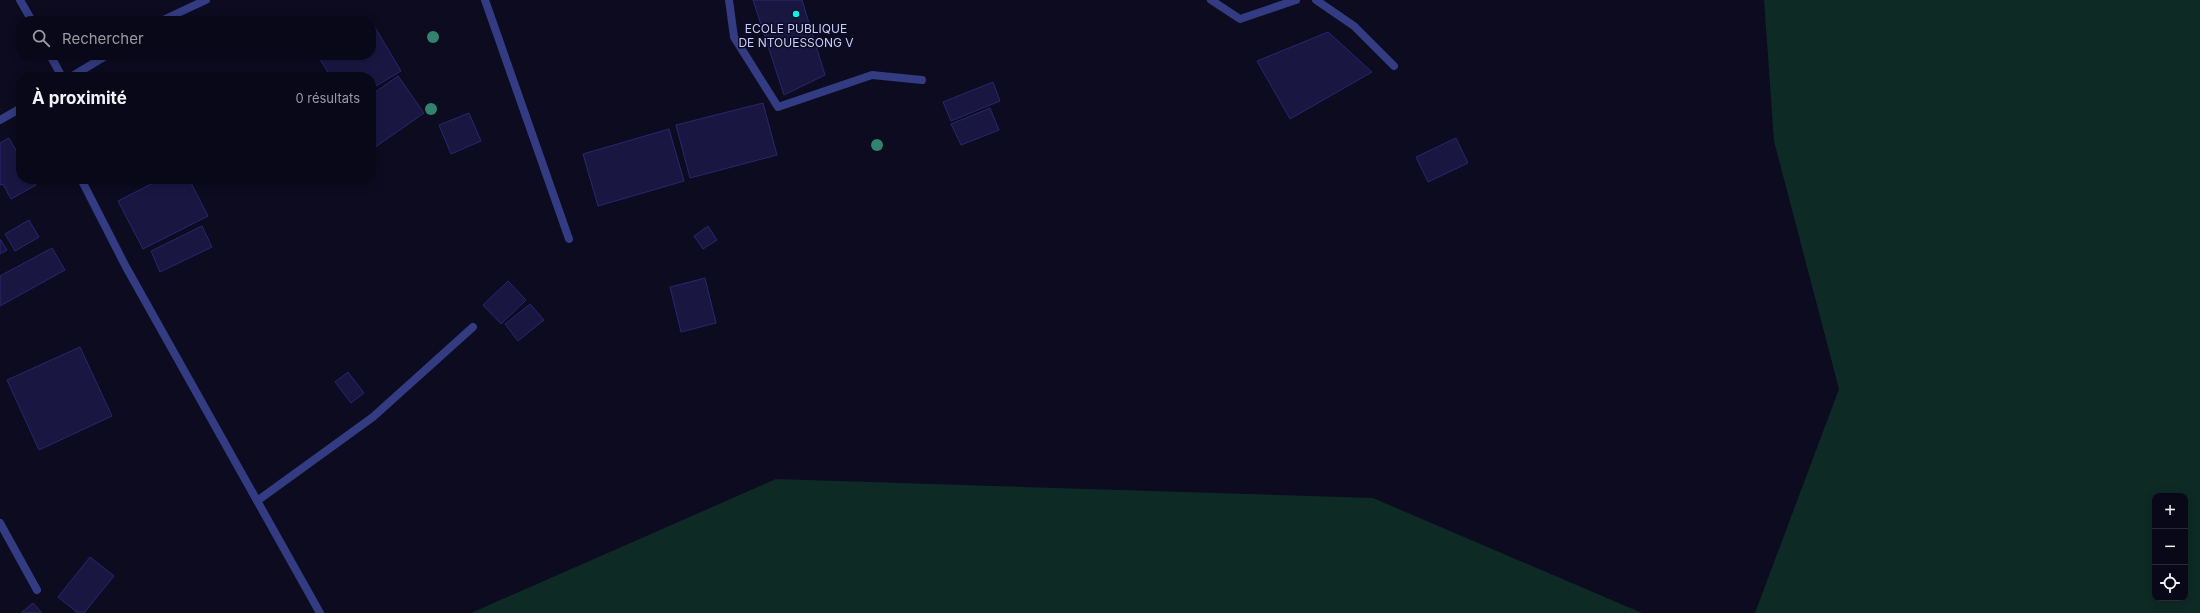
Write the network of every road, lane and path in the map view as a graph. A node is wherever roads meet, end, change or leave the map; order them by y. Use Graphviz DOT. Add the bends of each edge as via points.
graph roads {
  1 [pos="20,0"];
  2 [pos="206,0"];
  3 [pos="485,0"];
  4 [pos="729,0"];
  5 [pos="1211,0"];
  6 [pos="1296,0"];
  7 [pos="1316,0"];
  8 [pos="29,16"];
  9 [pos="172,16"];
  10 [pos="53,60"];
  11 [pos="99,60"];
  12 [pos="1394,66"];
  13 [pos="59,72"];
  14 [pos="80,72"];
  15 [pos="922,80"];
  16 [pos="16,111"];
  17 [pos="0,120"];
  18 [pos="84,184"];
  19 [pos="569,239"];
  20 [pos="473,327"];
  21 [pos="257,501"];
  22 [pos="0,523"];
  23 [pos="37,590"];
  24 [pos="320,613"];
  1 -- 8 [label="street"];
  2 -- 9 [label="street"];
  3 -- 19 [label="street"];
  4 -- 15 [label="street" via="734,37 778,107 872,75"];
  5 -- 6 [label="street" via="1240,19"];
  7 -- 12 [label="street" via="1354,26"];
  10 -- 13 [label="street"];
  11 -- 14 [label="street"];
  16 -- 17 [label="street"];
  18 -- 21 [label="street" via="126,267"];
  20 -- 21 [label="street" via="373,417"];
  21 -- 24 [label="street"];
  22 -- 23 [label="street"];
}
